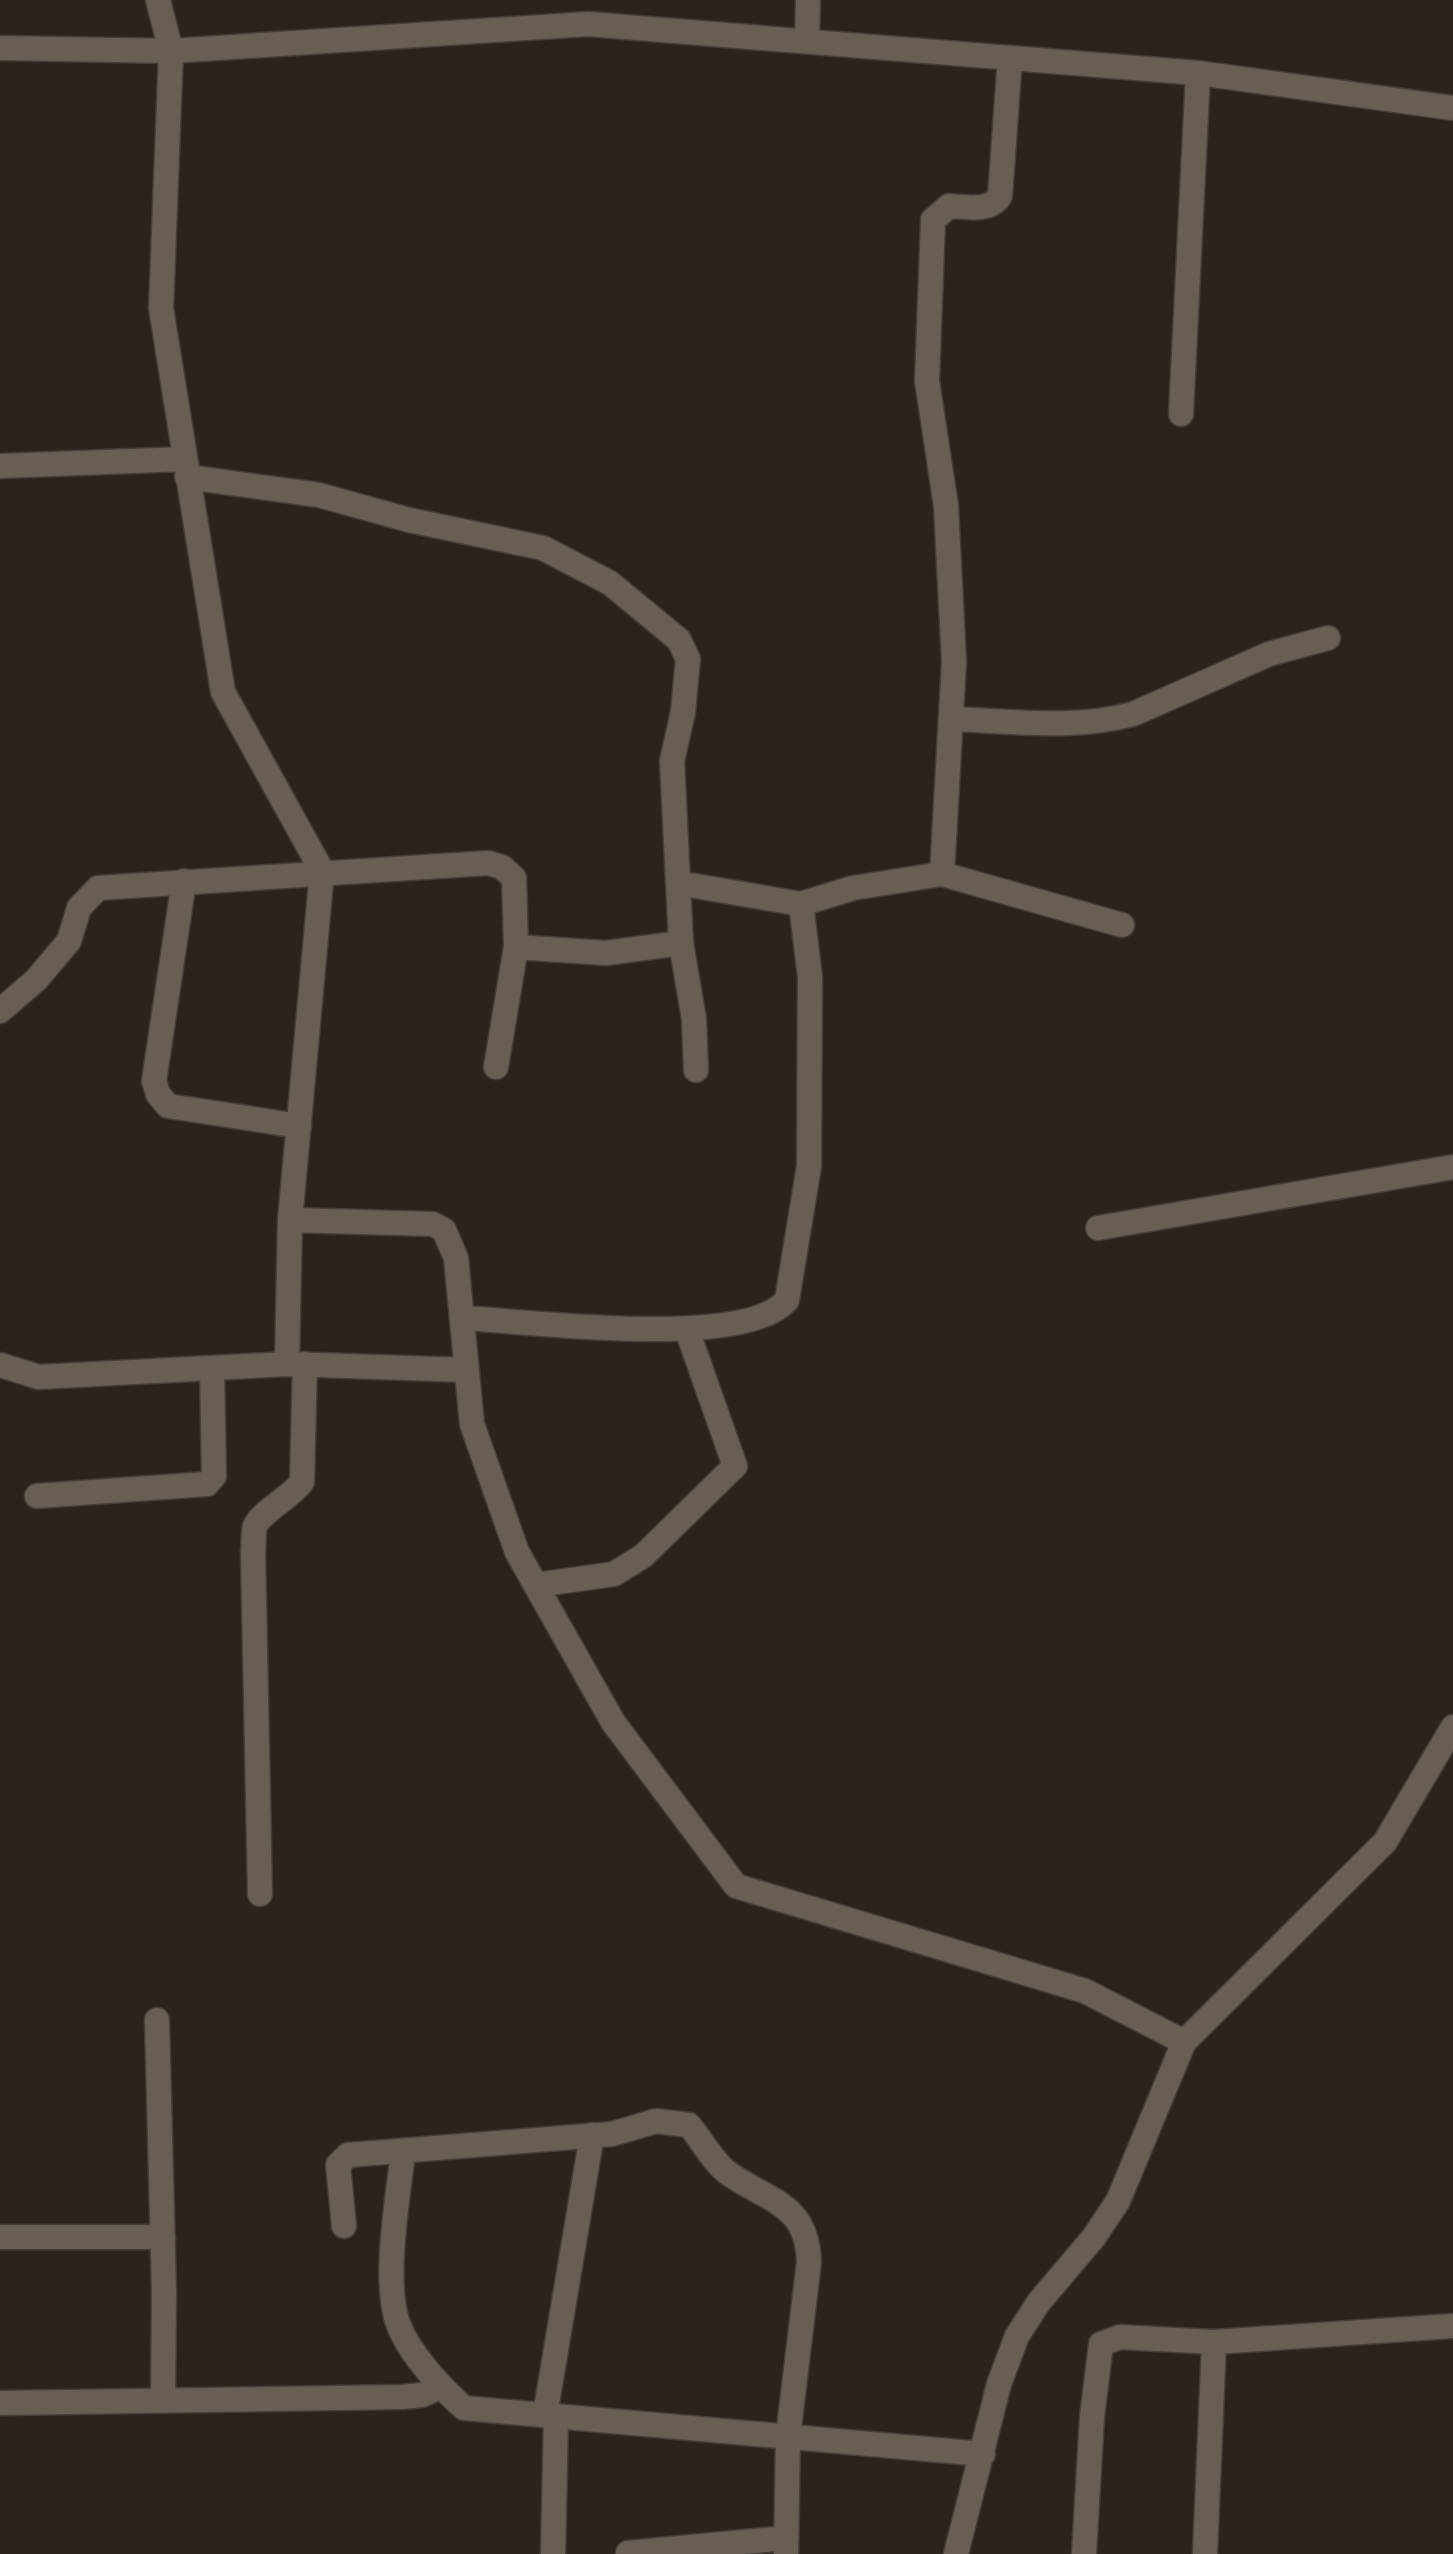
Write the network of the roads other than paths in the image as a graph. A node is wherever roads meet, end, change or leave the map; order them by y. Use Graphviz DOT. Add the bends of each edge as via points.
graph roads {
  1 [pos="158,0"];
  2 [pos="808,0"];
  3 [pos="807,41"];
  4 [pos="0,48"];
  5 [pos="171,51"];
  6 [pos="1010,58"];
  7 [pos="1198,73"];
  8 [pos="1453,108"];
  9 [pos="1181,414"];
  10 [pos="0,466"];
  11 [pos="186,468"];
  12 [pos="1328,638"];
  13 [pos="951,719"];
  14 [pos="322,871"];
  15 [pos="942,874"];
  16 [pos="184,881"];
  17 [pos="678,883"];
  18 [pos="801,904"];
  19 [pos="1122,925"];
  20 [pos="681,943"];
  21 [pos="516,947"];
  22 [pos="0,1011"];
  23 [pos="496,1067"];
  24 [pos="696,1070"];
  25 [pos="299,1126"];
  26 [pos="1453,1167"];
  27 [pos="290,1220"];
  28 [pos="1098,1228"];
  29 [pos="462,1318"];
  30 [pos="687,1330"];
  31 [pos="296,1364"];
  32 [pos="0,1365"];
  33 [pos="212,1368"];
  34 [pos="467,1370"];
  35 [pos="37,1496"];
  36 [pos="536,1585"];
  37 [pos="1453,1727"];
  38 [pos="260,1894"];
  39 [pos="157,2020"];
  40 [pos="1184,2042"];
  41 [pos="592,2135"];
  42 [pos="403,2152"];
  43 [pos="344,2226"];
  44 [pos="0,2237"];
  45 [pos="163,2237"];
  46 [pos="1453,2326"];
  47 [pos="1214,2342"];
  48 [pos="440,2387"];
  49 [pos="163,2400"];
  50 [pos="0,2403"];
  51 [pos="551,2416"];
  52 [pos="788,2436"];
  53 [pos="983,2454"];
  54 [pos="786,2546"];
  55 [pos="628,2553"];
  56 [pos="553,2554"];
  57 [pos="956,2554"];
  58 [pos="1084,2554"];
  59 [pos="1205,2554"];
  1 -- 5 [label="street"];
  2 -- 3 [label="street"];
  3 -- 5 [label="street" via="588,24"];
  3 -- 6 [label="street"];
  4 -- 5 [label="street"];
  5 -- 11 [label="street" via="161,308"];
  6 -- 7 [label="street"];
  6 -- 13 [label="street" via="1000,196 987,207 949,206 933,220 927,381 946,506 954,662"];
  7 -- 8 [label="street"];
  7 -- 9 [label="street"];
  10 -- 11 [label="street"];
  11 -- 14 [label="street" via="223,692"];
  11 -- 17 [label="street" via="543,548 610,583 658,620 679,640 688,659 672,761"];
  12 -- 13 [label="street" via="1294,645 1106,721"];
  13 -- 15 [label="street"];
  14 -- 16 [label="street"];
  14 -- 21 [label="street" via="488,863 502,867 514,878"];
  14 -- 25 [label="street"];
  15 -- 18 [label="street" via="853,888"];
  15 -- 19 [label="street"];
  16 -- 22 [label="street" via="98,888 79,908 69,941"];
  16 -- 25 [label="street" via="154,1081 158,1094 168,1106"];
  17 -- 18 [label="street"];
  17 -- 20 [label="street"];
  18 -- 30 [label="street" via="810,977 810,1152 791,1288 779,1309"];
  20 -- 21 [label="street" via="606,953"];
  20 -- 24 [label="street"];
  21 -- 23 [label="street"];
  25 -- 27 [label="street"];
  26 -- 28 [label="street"];
  27 -- 29 [label="street" via="433,1224 444,1230 456,1258"];
  27 -- 31 [label="street"];
  29 -- 30 [label="street"];
  29 -- 34 [label="street"];
  30 -- 36 [label="street" via="735,1466 643,1556 614,1574"];
  31 -- 33 [label="street"];
  31 -- 34 [label="street"];
  31 -- 38 [label="street" via="302,1482 255,1526 253,1552"];
  32 -- 33 [label="street" via="39,1377"];
  33 -- 35 [label="street" via="214,1476 207,1484"];
  34 -- 36 [label="street" via="472,1424 517,1552"];
  36 -- 40 [label="street" via="613,1722 736,1886 1085,1991"];
  37 -- 40 [label="street" via="1385,1842"];
  39 -- 45 [label="street"];
  40 -- 53 [label="street" via="1118,2201 1017,2336 999,2384"];
  41 -- 42 [label="street"];
  41 -- 51 [label="street"];
  41 -- 52 [label="street" via="656,2121 689,2125 725,2171 798,2219 808,2238 809,2262"];
  42 -- 43 [label="street" via="348,2155 338,2165"];
  42 -- 48 [label="street" via="391,2269 398,2325"];
  44 -- 45 [label="street"];
  45 -- 49 [label="street"];
  46 -- 47 [label="street"];
  47 -- 58 [label="street" via="1120,2337 1101,2344"];
  47 -- 59 [label="street"];
  48 -- 49 [label="street" via="402,2397"];
  48 -- 51 [label="street" via="464,2408"];
  49 -- 50 [label="street"];
  51 -- 52 [label="street"];
  51 -- 56 [label="street"];
  52 -- 53 [label="street"];
  52 -- 54 [label="street"];
  53 -- 57 [label="street"];
  54 -- 55 [label="street"];
}
